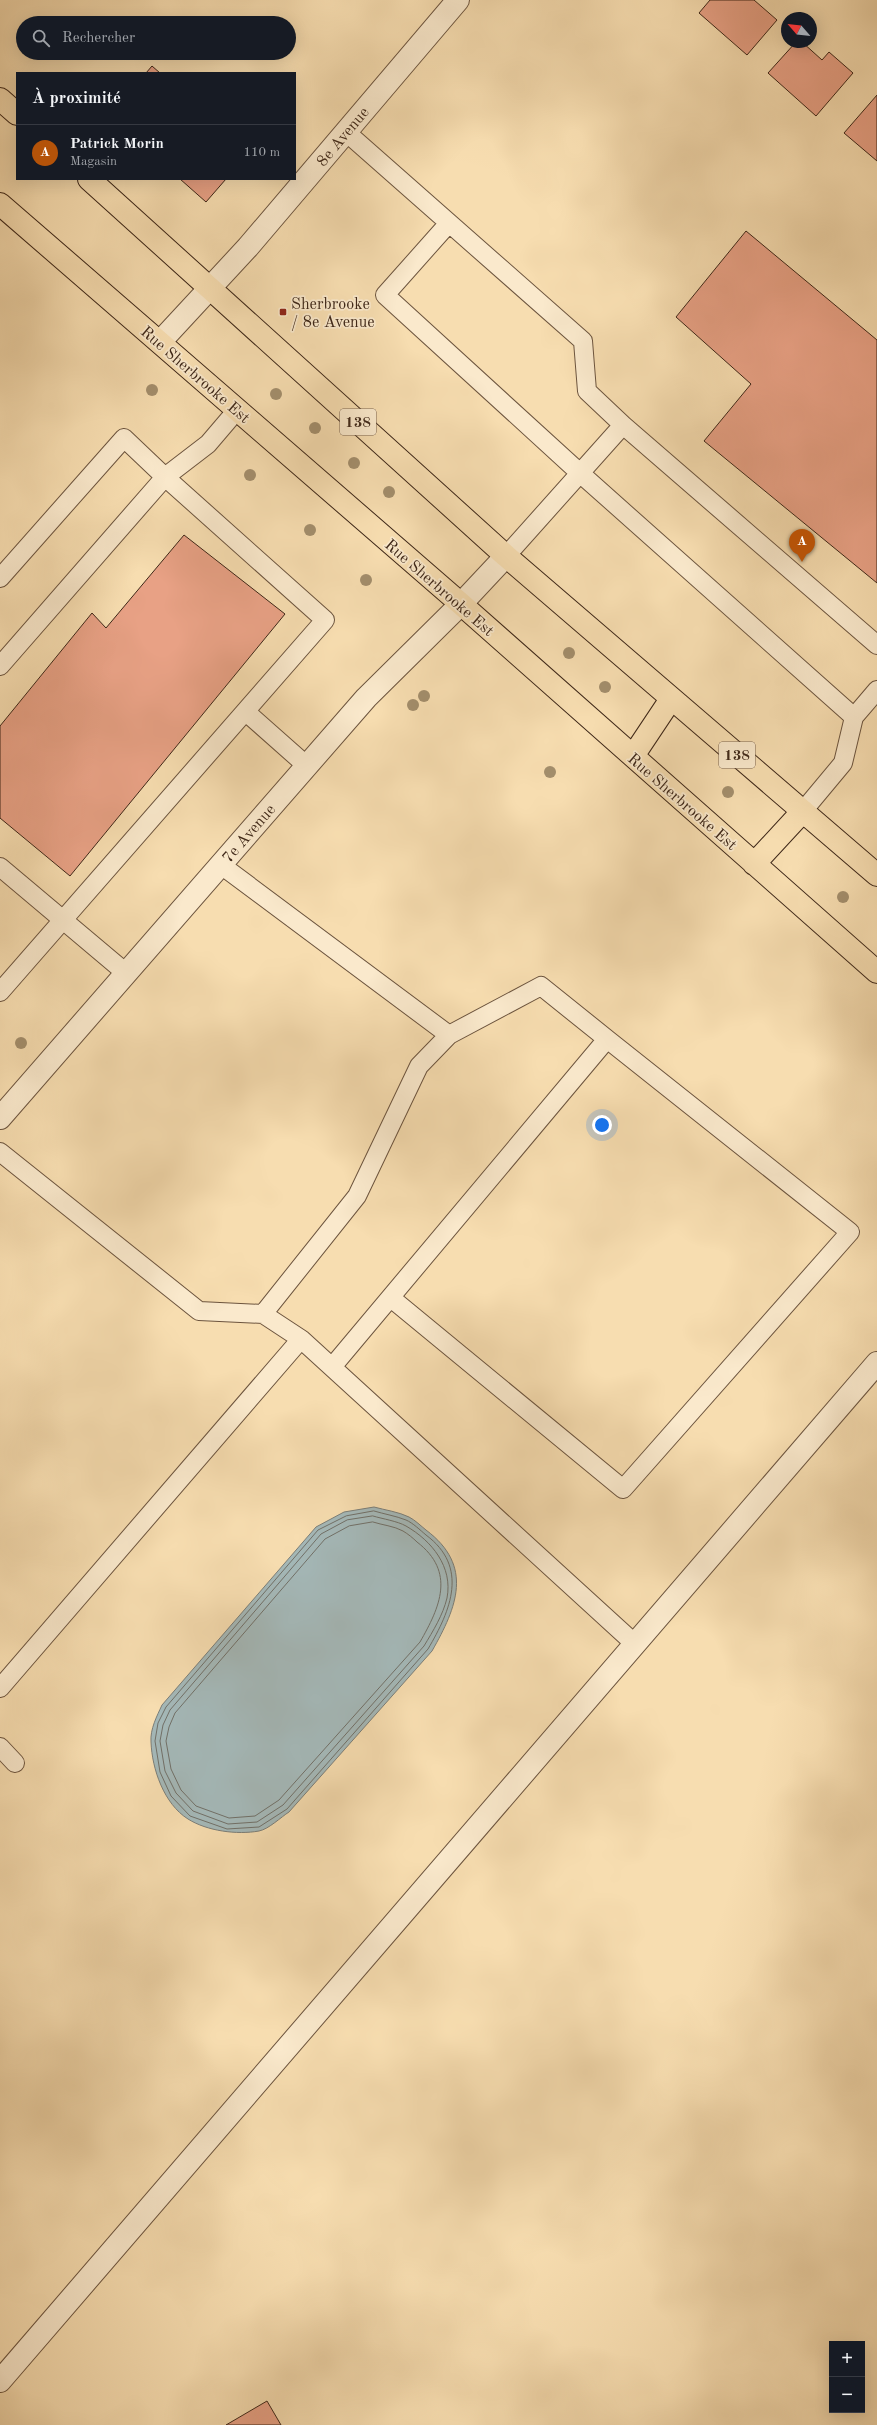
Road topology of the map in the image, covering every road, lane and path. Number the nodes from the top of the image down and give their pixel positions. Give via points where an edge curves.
1 (458, 0) edge
2 (0, 99) edge
3 (16, 113) edge
4 (346, 132) junction
5 (90, 180) edge
6 (0, 204) edge
7 (449, 223) junction
8 (210, 289) junction
9 (160, 342) junction
10 (237, 410) junction
11 (623, 425) junction
12 (581, 474) junction
13 (165, 477) junction
14 (506, 556) junction
15 (0, 578) edge
16 (461, 604) junction
17 (877, 645) edge
18 (0, 666) edge
19 (877, 690) edge
20 (672, 699) junction
21 (246, 712) junction
22 (854, 717) junction
23 (633, 756) junction
24 (307, 766) junction
25 (803, 811) junction
26 (754, 864) junction
27 (220, 865) junction
28 (0, 867) edge
29 (877, 875) edge
30 (63, 920) junction
31 (877, 972) edge
32 (126, 973) junction
33 (0, 992) edge
34 (449, 1035) junction
35 (607, 1039) junction
36 (0, 1118) edge
37 (0, 1152) edge
38 (390, 1298) junction
39 (263, 1314) junction
40 (301, 1339) junction
41 (877, 1363) edge
42 (332, 1367) junction
43 (635, 1644) junction
44 (0, 1688) edge
45 (0, 1747) edge
46 (15, 1763) dead end
47 (0, 2381) edge

1 - 4 street, 8e Avenue
2 - 3 main road
4 - 7 lane
4 - 8 street, 8e Avenue
5 - 8 main road, 138
6 - 9 main road, Rue Sherbrooke Est
7 - 11 lane via 583,341 587,391
7 - 12 lane via 385,296
8 - 9 street, 8e Avenue
8 - 14 main road, 138
9 - 10 main road, Rue Sherbrooke Est
10 - 13 lane via 208,444
10 - 16 main road, Rue Sherbrooke Est
11 - 12 lane
11 - 17 lane
12 - 14 lane
12 - 22 lane
13 - 15 lane via 124,438
13 - 18 lane
13 - 21 lane via 325,620
14 - 16 street, 7e Avenue
14 - 20 main road, 138
16 - 23 main road, Rue Sherbrooke Est
16 - 24 street, 7e Avenue via 366,698
19 - 22 lane
20 - 23 main road
20 - 25 main road, 138
21 - 24 lane
21 - 30 lane
22 - 25 lane via 843,763
23 - 26 main road, Rue Sherbrooke Est
24 - 27 street, 7e Avenue
25 - 26 main road
25 - 29 main road, 138
26 - 31 main road, Rue Sherbrooke Est
27 - 32 street, 7e Avenue
27 - 34 lane
28 - 30 lane
30 - 32 lane
30 - 33 lane
32 - 36 street, 7e Avenue
34 - 35 lane via 541,986
34 - 39 lane via 419,1066 357,1196
35 - 38 lane
35 - 38 lane via 850,1232 623,1489
37 - 39 lane via 199,1310
38 - 42 lane
39 - 40 lane
40 - 42 lane
40 - 44 lane
41 - 43 street
42 - 43 lane
43 - 47 street
45 - 46 lane

